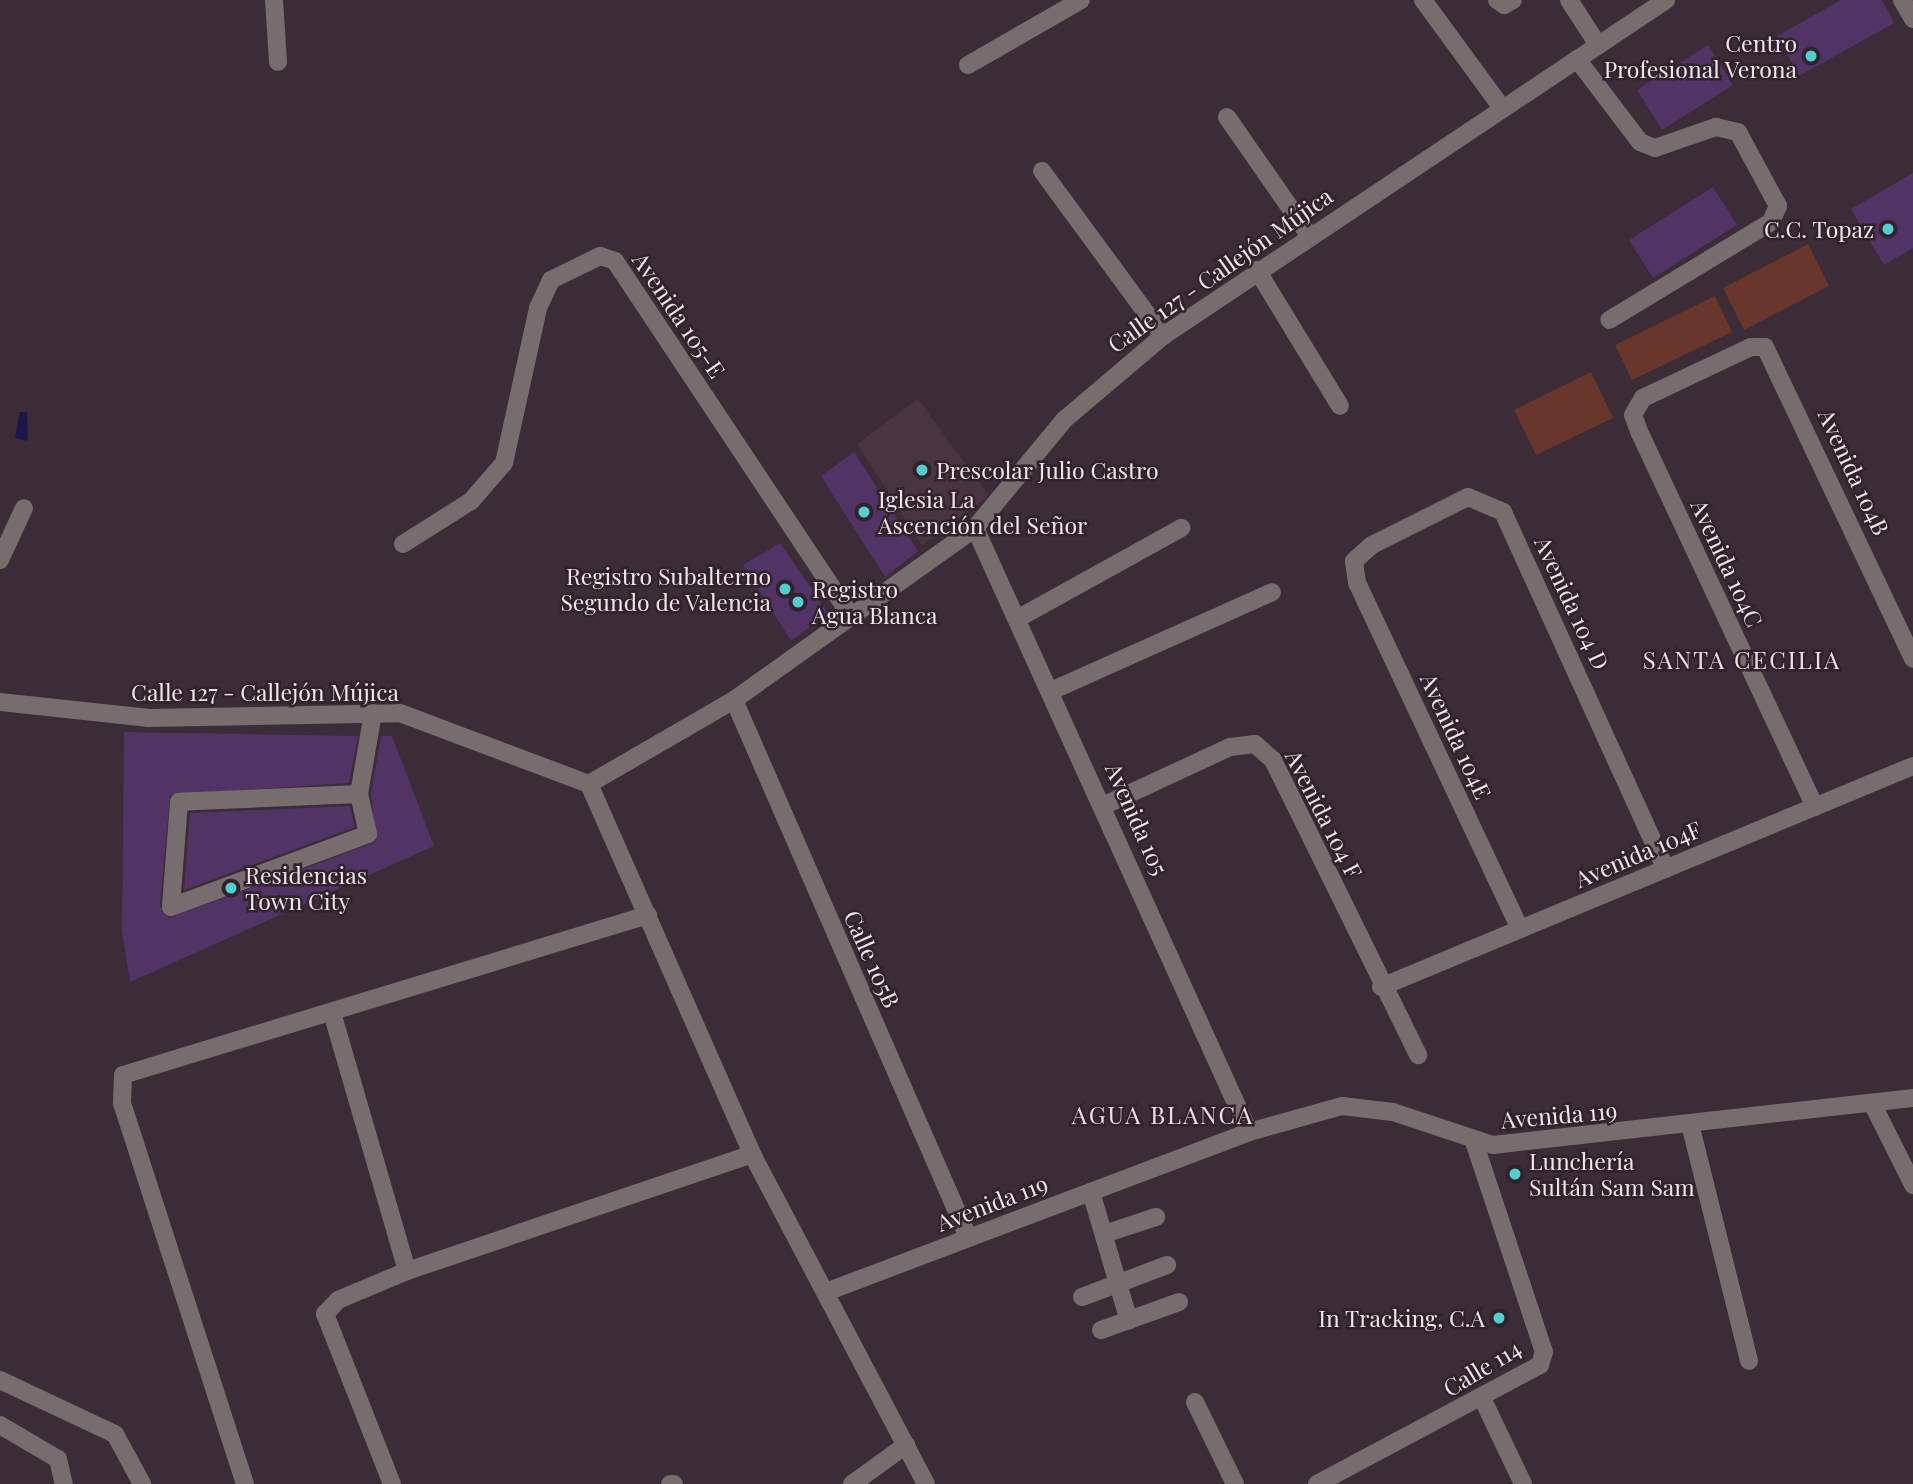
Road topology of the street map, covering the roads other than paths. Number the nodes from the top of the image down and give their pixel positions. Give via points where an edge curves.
1 (274, 0) edge
2 (1423, 0) edge
3 (1497, 0) edge
4 (1513, 0) edge
5 (1569, 0) edge
6 (1667, 0) edge
7 (1902, 0) edge
8 (1074, 2) edge
9 (1913, 19) edge
10 (1598, 45) junction
11 (1577, 59) junction
12 (278, 62) dead end
13 (968, 65) dead end
14 (1502, 108) junction
15 (1227, 117) dead end
16 (1042, 171) dead end
17 (1309, 235) junction
18 (1257, 270) junction
19 (1609, 320) dead end
20 (1163, 336) junction
21 (1340, 406) dead end
22 (1633, 415) joint
23 (24, 508) dead end
24 (975, 528) junction
25 (1181, 528) dead end
26 (403, 544) dead end
27 (0, 560) edge
28 (1354, 561) joint
29 (1272, 592) dead end
30 (851, 615) junction
31 (1017, 619) junction
32 (1913, 659) edge
33 (1051, 691) junction
34 (734, 700) junction
35 (6, 702) edge
36 (373, 713) junction
37 (1913, 766) edge
38 (589, 784) junction
39 (359, 794) junction
40 (1105, 805) junction
41 (1815, 807) junction
42 (1666, 869) junction
43 (648, 915) junction
44 (1520, 929) junction
45 (1381, 987) junction
46 (333, 1016) junction
47 (1418, 1055) dead end
48 (1913, 1098) edge
49 (1872, 1103) junction
50 (1691, 1128) junction
51 (1249, 1132) junction
52 (1474, 1142) junction
53 (752, 1154) junction
54 (1913, 1185) edge
55 (1091, 1192) junction
56 (1156, 1217) dead end
57 (1104, 1234) junction
58 (968, 1237) junction
59 (1167, 1265) dead end
60 (407, 1271) junction
61 (1118, 1281) junction
62 (826, 1292) junction
63 (1082, 1297) dead end
64 (1179, 1302) dead end
65 (1129, 1321) junction
66 (1101, 1330) dead end
67 (1749, 1361) dead end
68 (0, 1380) edge
69 (1483, 1399) junction
70 (1195, 1402) dead end
71 (0, 1425) edge
72 (906, 1445) junction
73 (1329, 1481) edge
74 (64, 1484) edge
75 (142, 1484) edge
76 (246, 1484) edge
77 (392, 1484) edge
78 (852, 1484) edge
79 (926, 1484) edge
80 (1235, 1484) edge
81 (1523, 1484) edge

1 - 12 street
2 - 14 street
3 - 4 street via 1504,5
5 - 10 street
6 - 10 street, Calle 127 - Callejón Mújica
7 - 9 street
8 - 13 street
10 - 11 street, Calle 127 - Callejón Mújica
11 - 14 street, Calle 127 - Callejón Mújica
11 - 19 street via 1640,142 1655,148 1716,127 1738,132 1778,206 1772,222
14 - 17 street, Calle 127 - Callejón Mújica
15 - 17 street
16 - 20 street
17 - 18 street, Calle 127 - Callejón Mújica
18 - 20 street, Calle 127 - Callejón Mújica
18 - 21 street
20 - 24 street, Calle 127 - Callejón Mújica via 1064,420
22 - 32 street, Avenida 104B via 1654,389 1751,347 1765,347
22 - 41 street, Avenida 104C
23 - 27 street
24 - 30 street, Calle 127 - Callejón Mújica
24 - 31 street, Avenida 105
25 - 31 street
26 - 30 street, Avenida 105-E via 471,501 504,463 538,308 551,280 600,256 615,261
28 - 42 street, Avenida 104 D via 1468,497 1503,512
28 - 44 street, Avenida 104E via 1357,583
29 - 33 street
30 - 34 street, Calle 127 - Callejón Mújica
31 - 33 street, Avenida 105
33 - 40 street, Avenida 105
34 - 38 street, Calle 127 - Callejón Mújica
34 - 58 street, Calle 105B
35 - 36 street, Calle 127 - Callejón Mújica via 149,718
36 - 38 street, Calle 127 - Callejón Mújica via 400,713
36 - 39 street
37 - 41 street, Avenida 104F
38 - 43 street
39 - 39 street via 368,834 171,907 179,802
40 - 45 street, Avenida 104 F via 1230,747 1255,744 1273,760
40 - 51 street, Avenida 105
41 - 42 street, Avenida 104F
42 - 44 street, Avenida 104F
43 - 46 street
43 - 53 street
44 - 45 street, Avenida 104F
45 - 47 street, Avenida 104 F
46 - 60 street
46 - 76 street via 123,1075 117,1087
48 - 49 street, Avenida 119
49 - 50 street, Avenida 119
49 - 54 street
50 - 52 street, Avenida 119
50 - 67 street
51 - 52 street, Avenida 119 via 1342,1106 1393,1112
51 - 55 street, Avenida 119
52 - 69 street, Calle 114 via 1544,1352 1530,1374
53 - 60 street
53 - 62 street
55 - 57 street
55 - 58 street, Avenida 119
56 - 57 street
57 - 61 street
58 - 62 street, Avenida 119
59 - 61 street
60 - 77 street via 338,1300 325,1314
61 - 63 street
61 - 65 street
62 - 72 street
64 - 65 street
65 - 66 street
68 - 75 street via 115,1434
69 - 73 street, Calle 114
69 - 81 street
70 - 80 street
71 - 74 street via 58,1459
72 - 78 street
72 - 79 street

